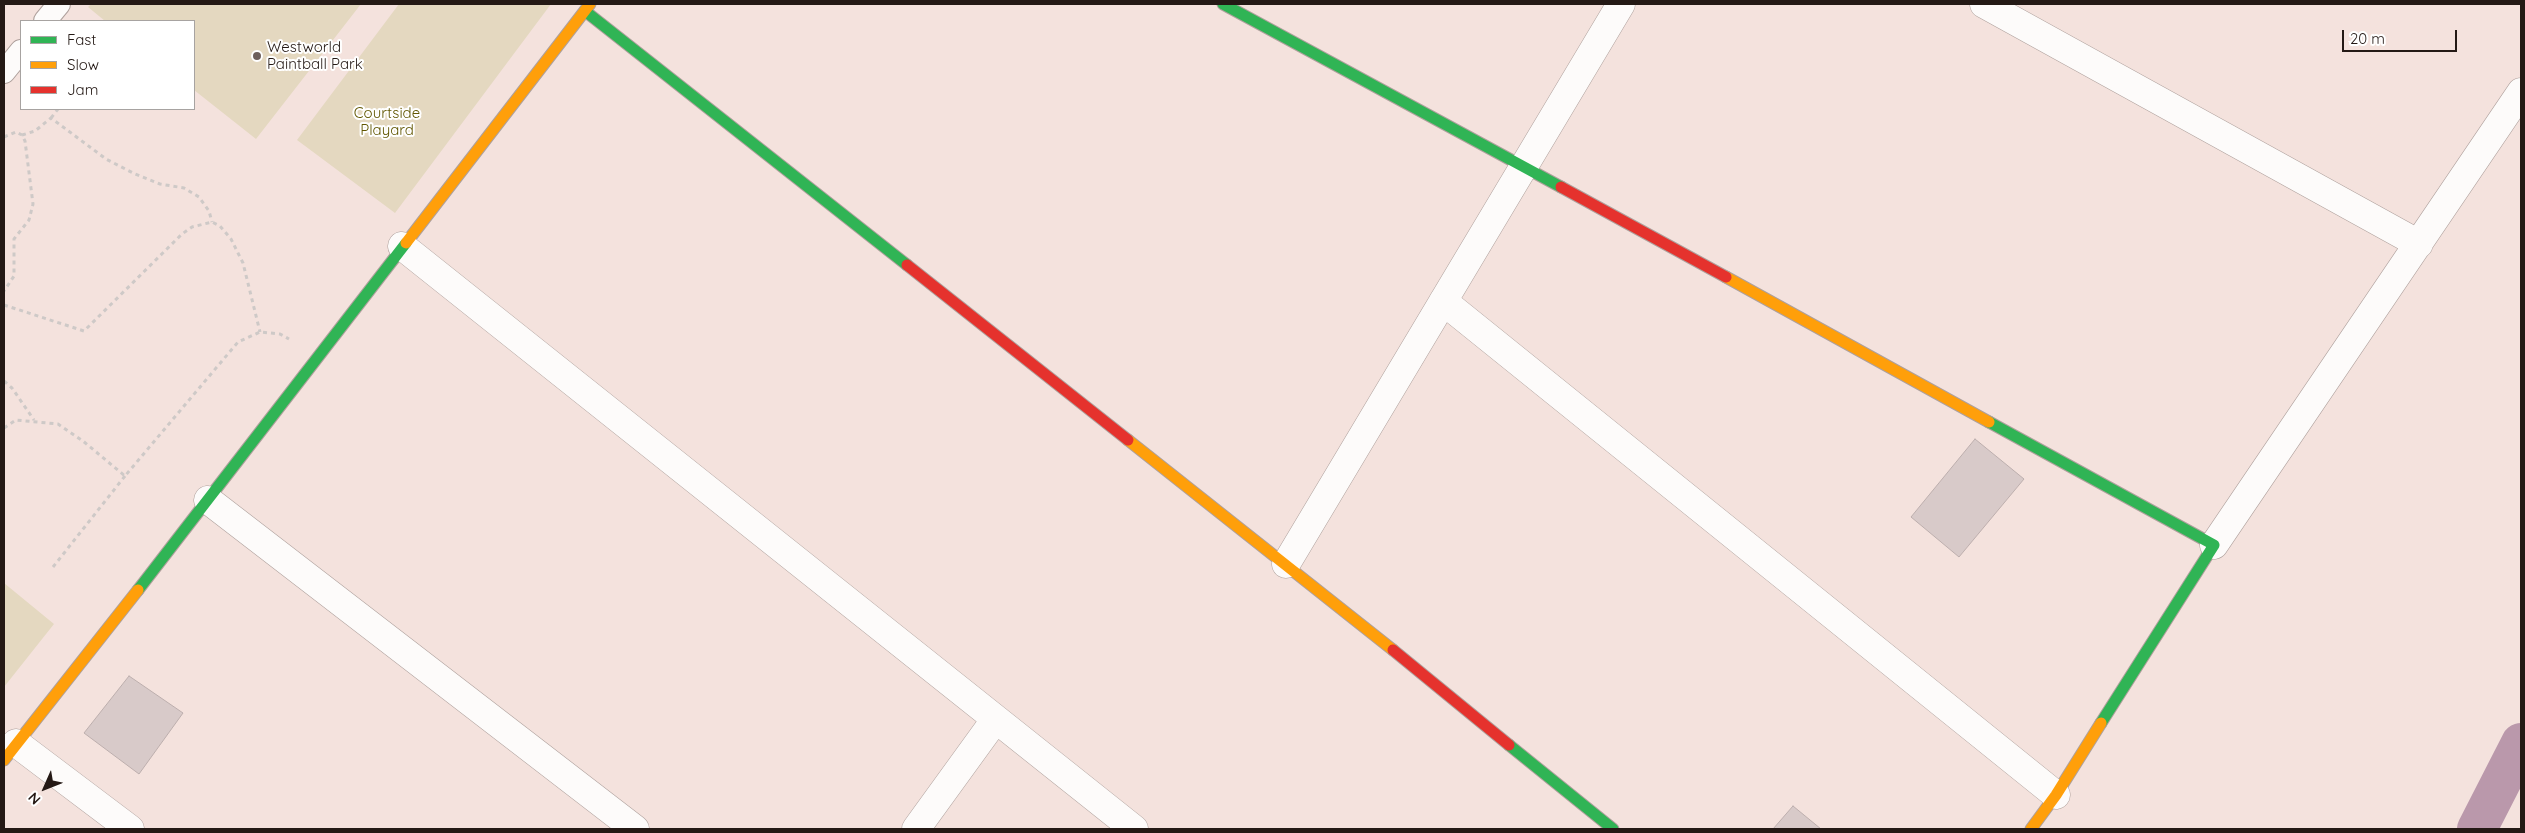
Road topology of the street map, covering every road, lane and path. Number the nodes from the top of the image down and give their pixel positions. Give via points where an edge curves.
1 (59, 4) edge
2 (1222, 4) edge
3 (1621, 4) edge
4 (1984, 4) edge
5 (587, 7) edge
6 (46, 20) edge
7 (20, 52) edge
8 (4, 72) edge
9 (2521, 92) edge
10 (57, 110) edge
11 (51, 118) junction
12 (5, 134) edge
13 (22, 135) junction
14 (1524, 166) junction
15 (212, 222) junction
16 (2418, 244) junction
17 (402, 246) junction
18 (4, 291) edge
19 (1444, 301) junction
20 (4, 305) edge
21 (260, 332) junction
22 (318, 356) junction
23 (4, 381) edge
24 (34, 420) junction
25 (4, 428) edge
26 (125, 476) junction
27 (208, 500) junction
28 (2214, 545) junction
29 (1286, 564) junction
30 (53, 567) dead end
31 (995, 720) junction
32 (10, 752) edge
33 (2056, 795) junction
34 (130, 829) edge
35 (635, 829) edge
36 (916, 829) edge
37 (1134, 829) edge
38 (1613, 829) edge
39 (2031, 829) edge

1 - 6 lane
2 - 14 street
3 - 14 street
4 - 16 street
5 - 17 street
5 - 29 street
7 - 8 lane
9 - 16 street
10 - 11 path
11 - 13 path via 35,131
11 - 15 path via 106,160 160,184 184,188 199,197
12 - 13 path via 16,132
13 - 18 path via 29,162 32,204 29,220 14,239 14,276
14 - 19 street
14 - 28 street
15 - 20 path via 192,227 182,234 84,331
15 - 21 path via 226,232 236,248
16 - 28 street
17 - 22 street
17 - 31 street
19 - 29 street
19 - 33 street
21 - 22 path via 280,334
21 - 26 path via 238,342
22 - 27 street
23 - 24 path
24 - 25 path via 16,420
24 - 26 path via 58,424
26 - 30 path
27 - 32 street
27 - 35 street
28 - 33 street
29 - 38 street
31 - 36 street
31 - 37 street
32 - 34 street
33 - 39 street

